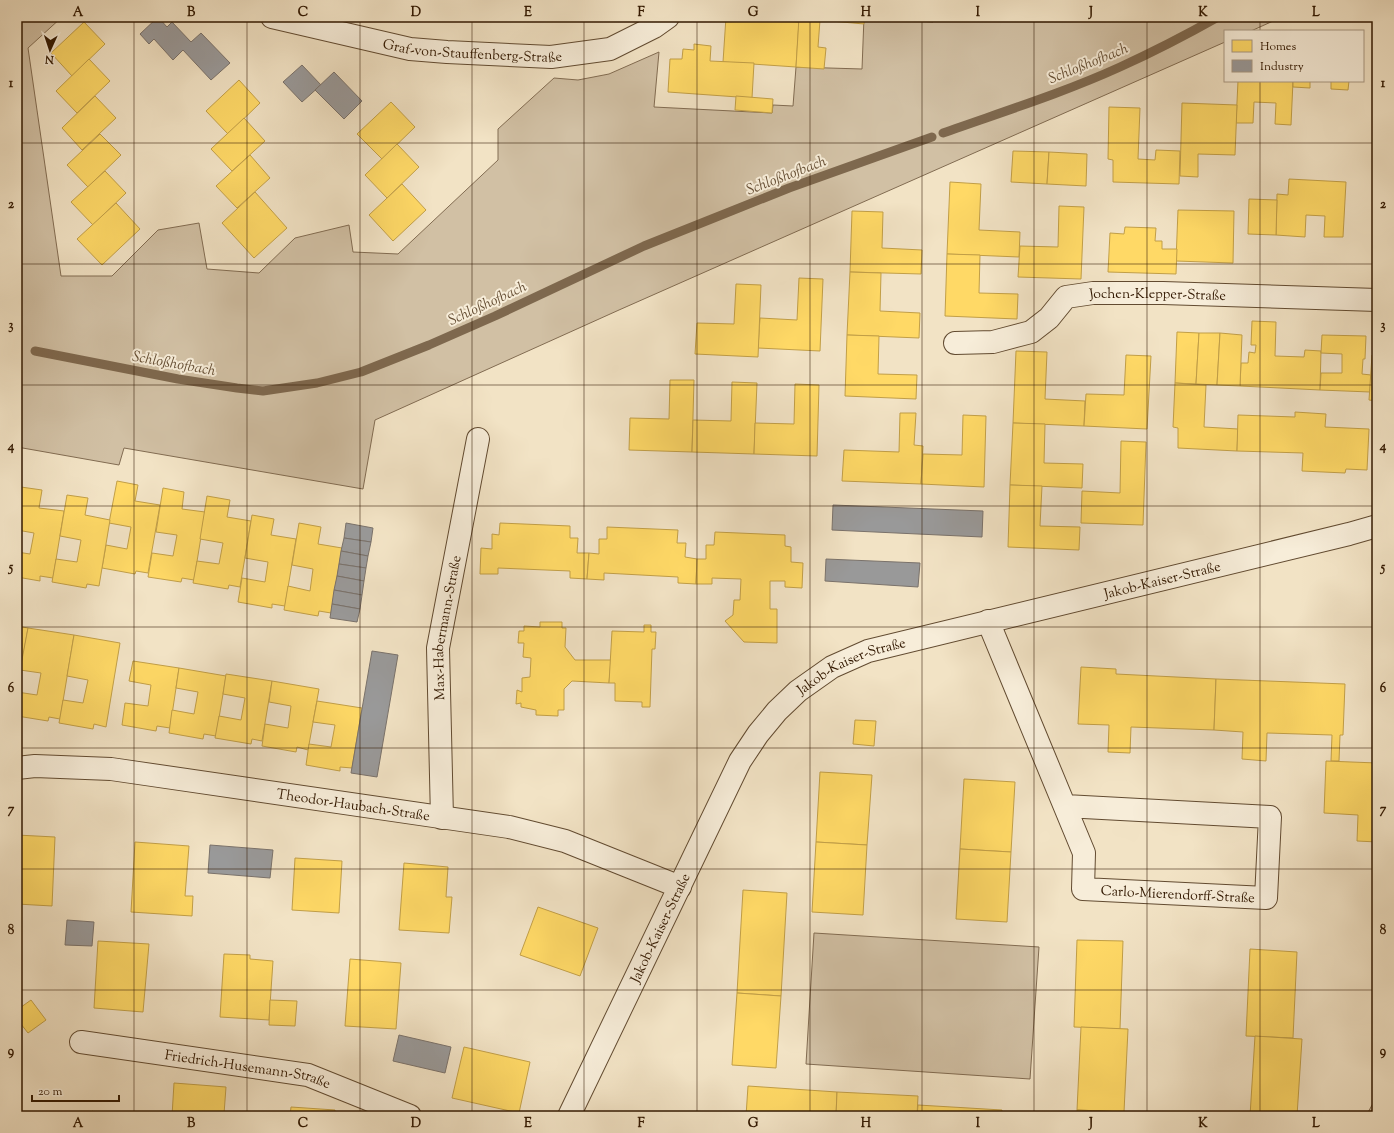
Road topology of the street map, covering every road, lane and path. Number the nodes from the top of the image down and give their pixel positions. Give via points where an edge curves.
1 (272, 17) edge
2 (668, 17) edge
3 (1377, 300) edge
4 (955, 343) dead end
5 (478, 439) dead end
6 (1377, 526) edge
7 (988, 621) junction
8 (17, 768) edge
9 (1065, 806) junction
10 (442, 818) junction
11 (680, 888) junction
12 (80, 1042) dead end
13 (410, 1116) edge
14 (569, 1116) edge

1 - 2 street, Graf-von-Stauffenberg-Straße via 410,49 551,57 610,49
3 - 4 street, Jochen-Klepper-Straße via 1093,292 1066,297 1049,318 1031,332 993,342
5 - 10 street, Max-Habermann-Straße via 438,648
6 - 7 street, Jakob-Kaiser-Straße
7 - 9 street, Carlo-Mierendorff-Straße
7 - 11 street, Jakob-Kaiser-Straße via 868,651 832,667 798,691 777,711 740,761
8 - 10 street, Theodor-Haubach-Straße via 35,766 111,769
9 - 9 street, Carlo-Mierendorff-Straße via 1084,853 1083,889 1266,898 1270,817
10 - 11 street, Theodor-Haubach-Straße via 509,827 565,841
11 - 14 street, Jakob-Kaiser-Straße
12 - 13 street, Friedrich-Husemann-Straße via 308,1074

